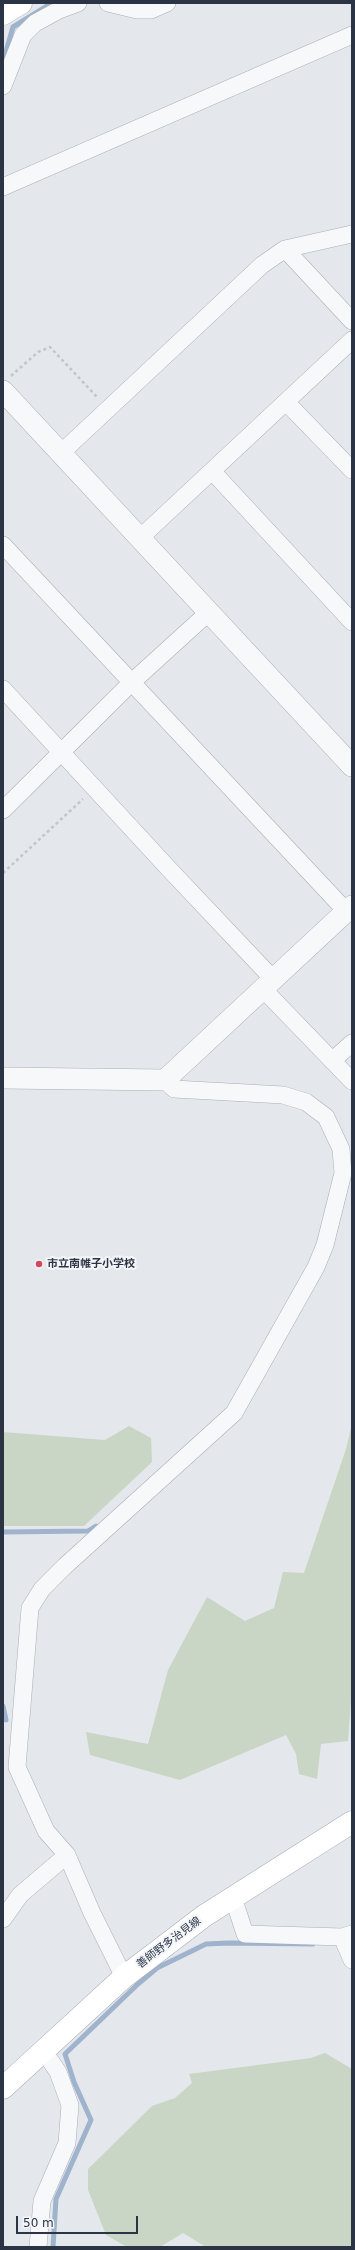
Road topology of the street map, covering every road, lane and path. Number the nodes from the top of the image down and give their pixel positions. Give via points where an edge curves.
1 (21, 3) edge
2 (78, 3) edge
3 (108, 3) edge
4 (167, 3) edge
5 (3, 14) edge
6 (352, 35) edge
7 (3, 86) edge
8 (5, 181) edge
9 (352, 234) edge
10 (285, 249) junction
11 (352, 321) edge
12 (352, 340) edge
13 (6, 384) edge
14 (286, 402) junction
15 (108, 409) junction
16 (61, 453) junction
17 (352, 470) edge
18 (212, 471) junction
19 (140, 538) junction
20 (3, 545) edge
21 (208, 612) junction
22 (352, 622) edge
23 (132, 682) junction
24 (3, 689) edge
25 (63, 753) junction
26 (351, 761) edge
27 (95, 788) junction
28 (3, 810) edge
29 (3, 873) edge
30 (349, 909) edge
31 (269, 984) junction
32 (352, 1043) edge
33 (333, 1060) junction
34 (3, 1078) edge
35 (165, 1080) junction
36 (352, 1081) edge
37 (352, 1822) edge
38 (67, 1855) junction
39 (233, 1897) junction
40 (3, 1919) edge
41 (347, 1936) edge
42 (352, 1959) edge
43 (124, 1977) junction
44 (43, 2050) junction
45 (3, 2088) edge
46 (38, 2247) edge

1 - 5 main road
2 - 7 street via 58,10 35,23 23,35
3 - 4 street via 144,10 161,7
6 - 8 street
9 - 10 street
10 - 11 street
10 - 15 street via 262,265
12 - 14 street
13 - 15 path via 38,352 50,347
13 - 16 street
14 - 17 street
14 - 18 street
15 - 16 street
16 - 19 street
18 - 19 street
18 - 22 street
19 - 21 street
20 - 23 street
21 - 23 street
21 - 26 street
23 - 25 street
23 - 30 street
24 - 25 street
25 - 27 street
25 - 28 street
27 - 29 path
27 - 31 street
30 - 31 street
31 - 33 street
31 - 35 street
32 - 33 street
33 - 36 street
34 - 35 street
35 - 38 street via 174,1089 283,1095 306,1102 326,1117 341,1149 343,1173 325,1245 316,1267 234,1413 93,1539 42,1589 30,1608 18,1766 46,1831
37 - 39 main road, 善師野多治見線
38 - 40 street via 20,1895
38 - 43 street
39 - 41 street via 245,1934
39 - 43 main road, 善師野多治見線
41 - 42 street
43 - 44 main road, 善師野多治見線
44 - 45 main road, 善師野多治見線
44 - 46 street via 58,2072 70,2105 67,2143 42,2201

